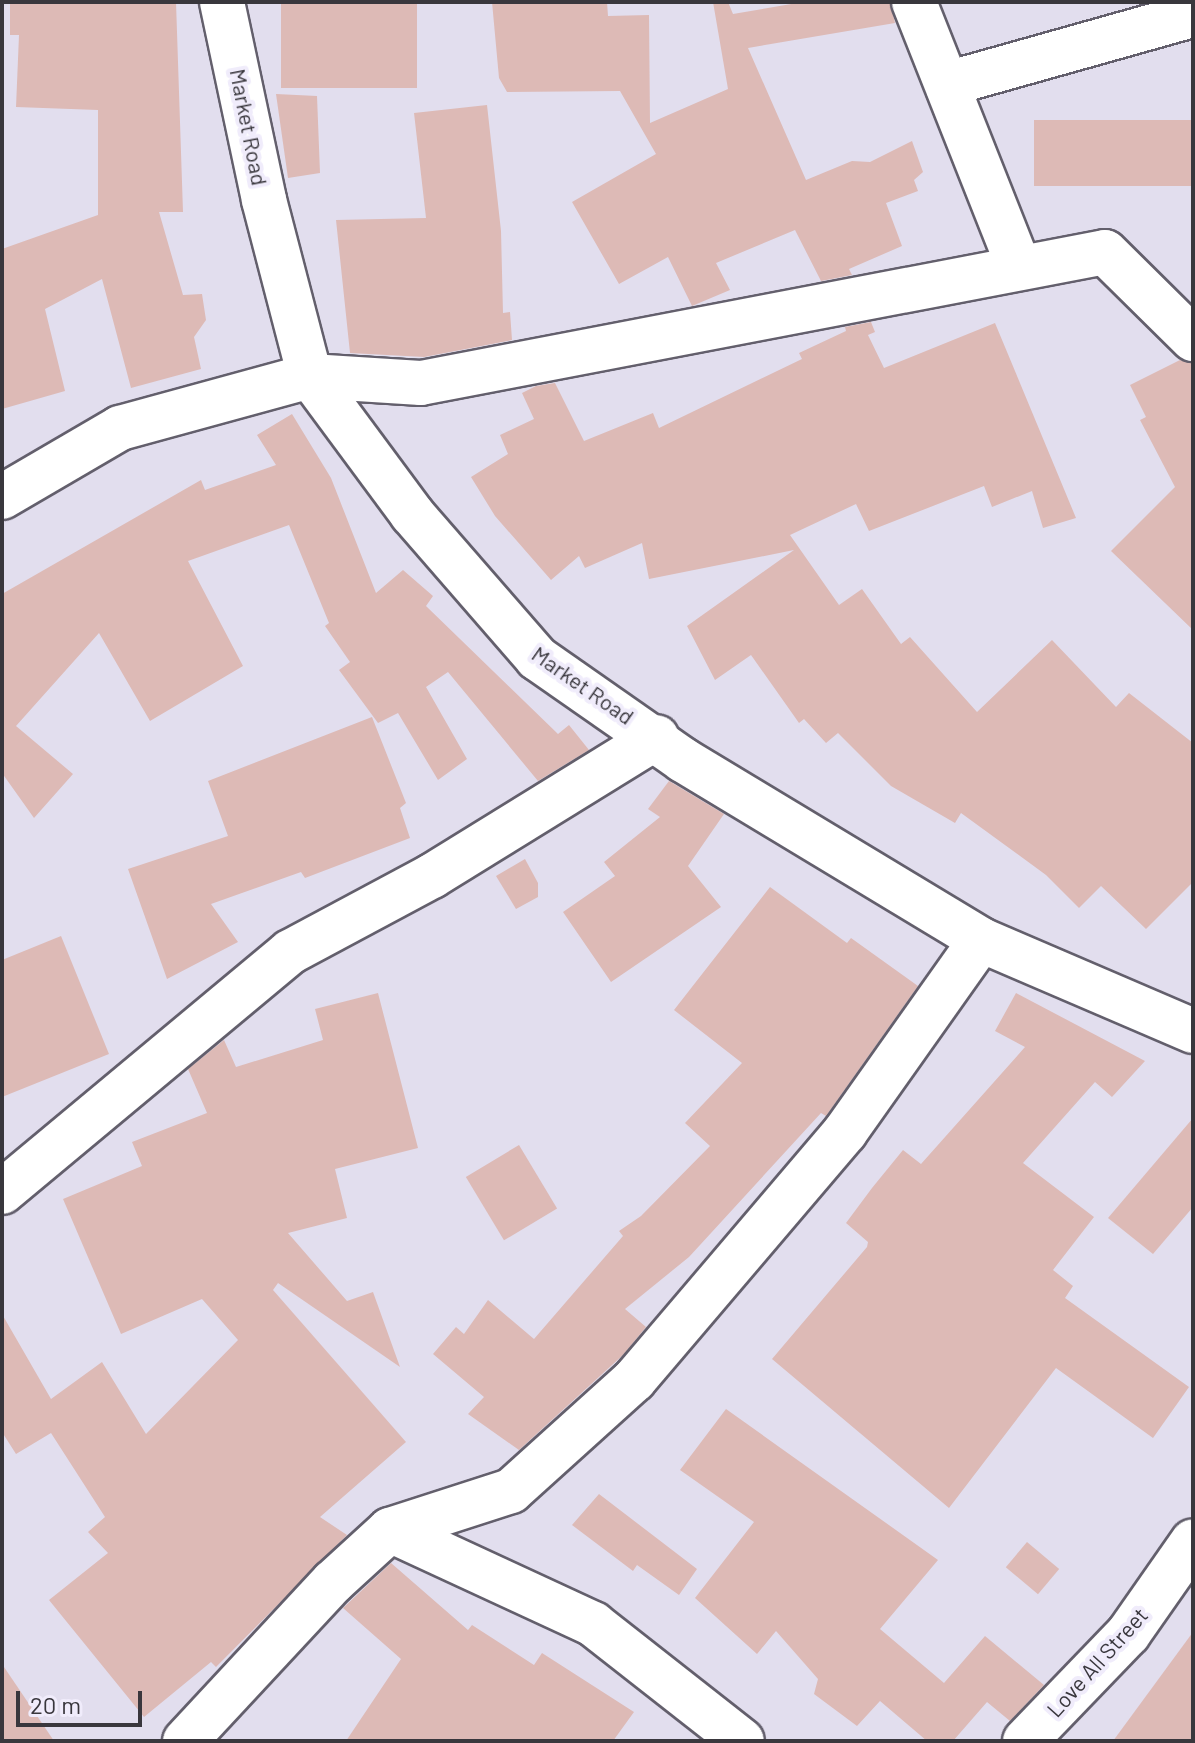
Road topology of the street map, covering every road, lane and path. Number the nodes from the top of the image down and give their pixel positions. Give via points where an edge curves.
1 (222, 2) edge
2 (914, 2) edge
3 (1193, 15) edge
4 (947, 84) junction
5 (1018, 265) junction
6 (1193, 339) edge
7 (310, 376) junction
8 (2, 497) edge
9 (657, 737) junction
10 (981, 940) junction
11 (1193, 1031) edge
12 (2, 1192) edge
13 (390, 1530) junction
14 (1193, 1541) edge
15 (185, 1741) edge
16 (742, 1741) edge
17 (1025, 1741) edge

1 - 7 street, Market Road via 264,200
2 - 4 street
3 - 4 street
4 - 5 street
5 - 6 street via 1105,252
5 - 7 street via 421,383
7 - 8 street via 120,428
7 - 9 street, Market Road via 412,514 537,658
9 - 10 street, Market Road via 683,760
9 - 12 street via 432,876 290,952
10 - 11 street, Market Road
10 - 13 street via 845,1132 634,1380 511,1491
13 - 15 street via 333,1582
13 - 16 street via 593,1624
14 - 17 street, Love All Street via 1128,1634

